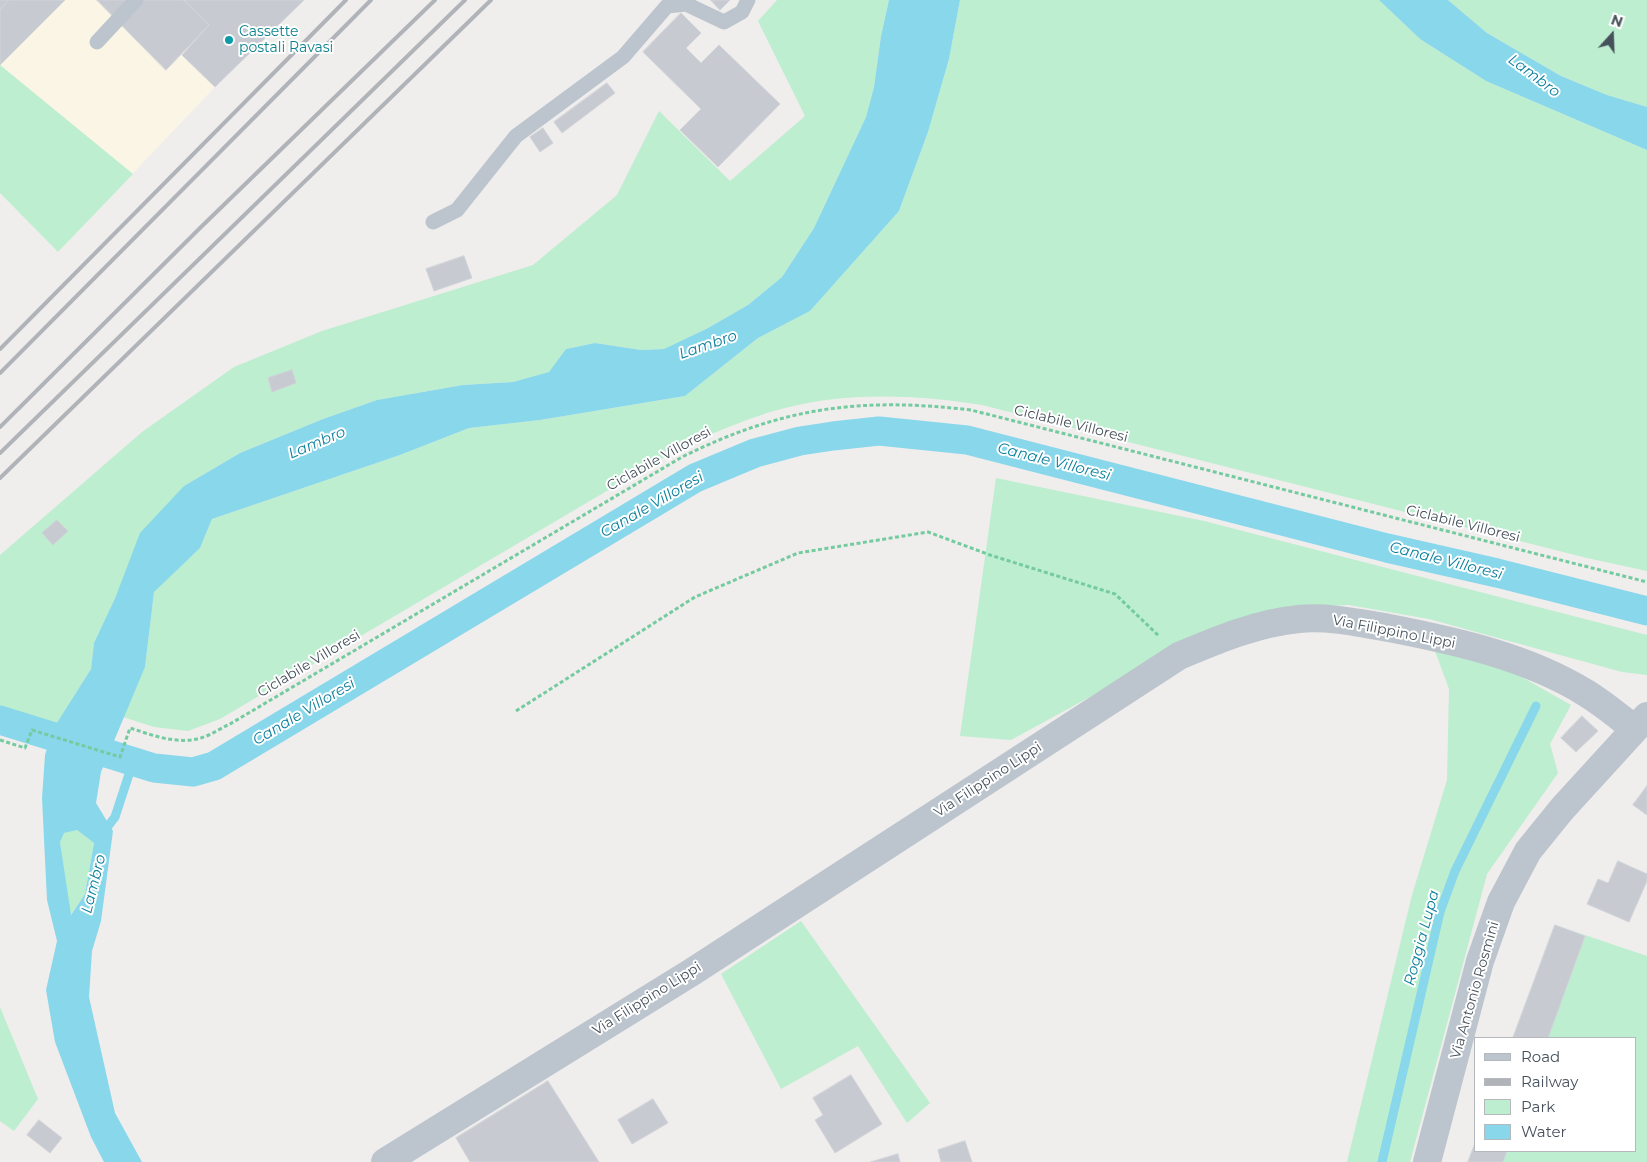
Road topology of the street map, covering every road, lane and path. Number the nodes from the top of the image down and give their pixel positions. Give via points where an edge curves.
1 (136, 0) edge
2 (748, 0) edge
3 (97, 42) dead end
4 (433, 222) dead end
5 (1647, 582) edge
6 (1179, 656) junction
7 (516, 711) dead end
8 (1641, 723) edge
9 (0, 740) edge
10 (384, 1162) edge
11 (1427, 1162) edge

1 - 3 lane
2 - 4 lane via 742,12 724,22 686,4 667,6 623,57 516,136 457,210
5 - 9 path, Ciclabile Villoresi via 971,410 925,404 845,406 777,419 725,436 682,456 230,724 201,738 161,738 130,728 120,757 32,730 25,748
6 - 7 path via 1115,594 928,532 798,553 695,597
6 - 8 street, Via Filippino Lippi via 1235,633 1298,619 1341,620 1483,650 1537,669
6 - 10 street, Via Filippino Lippi via 692,972
8 - 11 street, Via Antonio Rosmini via 1528,851 1501,902 1480,961

